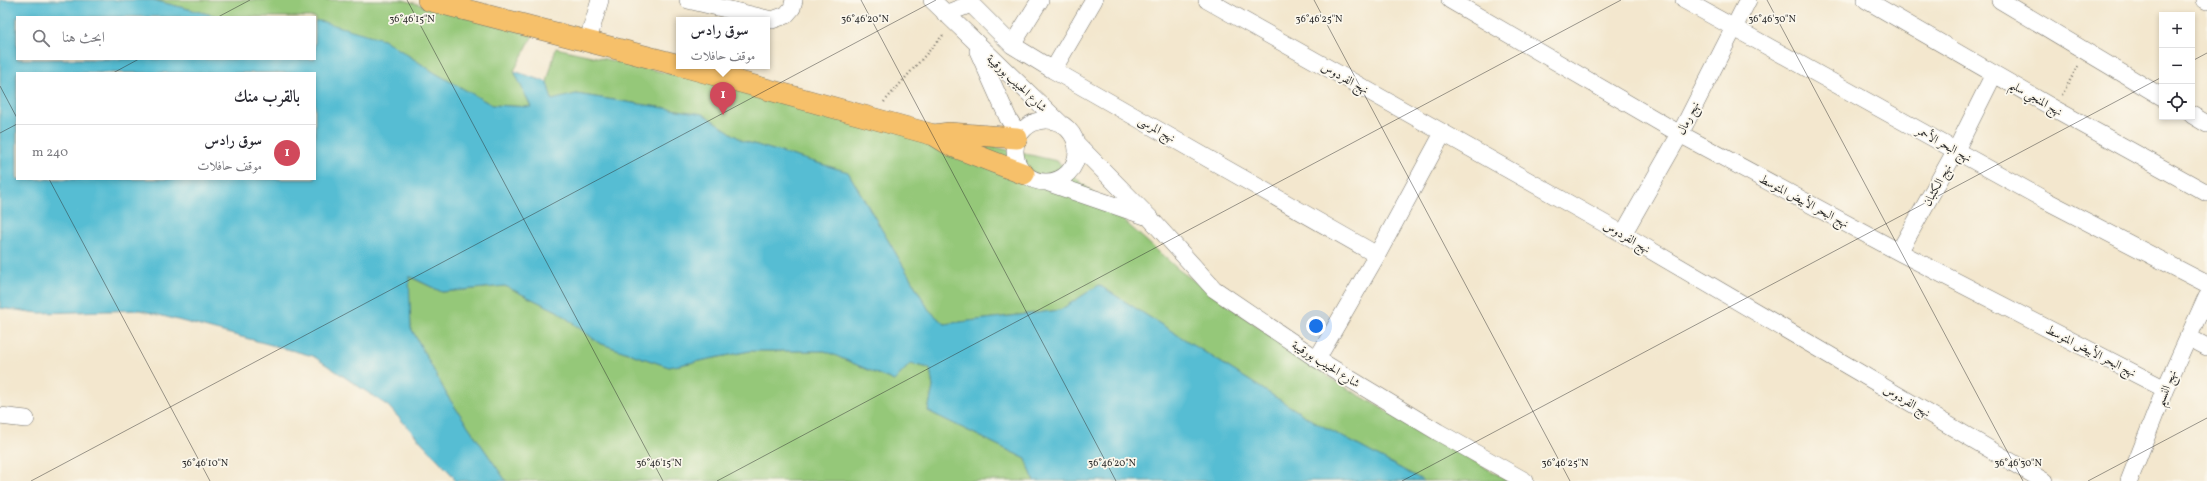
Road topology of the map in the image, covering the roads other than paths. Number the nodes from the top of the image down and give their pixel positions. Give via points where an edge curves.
1 (428, 0) edge
2 (600, 0) edge
3 (688, 0) edge
4 (794, 0) edge
5 (932, 0) edge
6 (1040, 0) edge
7 (1094, 0) edge
8 (1207, 0) edge
9 (1450, 0) edge
10 (1684, 0) edge
11 (1748, 0) edge
12 (1866, 0) edge
13 (2000, 0) edge
14 (759, 17) edge
15 (949, 19) junction
16 (770, 20) edge
17 (1734, 28) junction
18 (588, 40) junction
19 (974, 42) junction
20 (1012, 45) junction
21 (676, 64) edge
22 (693, 69) edge
23 (1052, 70) junction
24 (1994, 74) junction
25 (2159, 95) edge
26 (2195, 117) edge
27 (1060, 123) junction
28 (2207, 124) edge
29 (1444, 133) junction
30 (1680, 134) junction
31 (934, 135) junction
32 (1018, 136) junction
33 (1076, 143) junction
34 (1956, 150) junction
35 (1024, 174) junction
36 (1049, 183) junction
37 (2207, 193) edge
38 (1149, 217) junction
39 (1622, 234) junction
40 (1900, 252) junction
41 (1377, 255) junction
42 (2207, 284) edge
43 (2207, 296) edge
44 (2188, 337) junction
45 (2207, 347) edge
46 (1317, 358) junction
47 (2165, 389) junction
48 (0, 416) edge
49 (26, 419) dead end
50 (1526, 481) edge
51 (2044, 481) edge
52 (2130, 481) edge

1 - 18 main road
2 - 18 street
3 - 14 street
4 - 16 street via 786,15
5 - 15 street, شارع الحبيب بورقيبة
6 - 20 street
7 - 23 street
8 - 29 street, نهج الفردوس
9 - 30 street, نهج البحر الأبيض المتوسط
10 - 17 street, نهج البحر الأحمر
11 - 17 street, نهج رمال
12 - 24 street, نهج المنجي سليم
13 - 25 street
15 - 19 street, شارع الحبيب بورقيبة
15 - 20 street, نهج المرسى via 971,4
17 - 30 street, نهج رمال
17 - 34 street, نهج البحر الأحمر
18 - 21 main road
19 - 27 street, شارع الحبيب بورقيبة
19 - 32 street, شارع الحبيب بورقيبة
20 - 23 street, نهج المرسى
22 - 31 main road
23 - 41 street, نهج المرسى
24 - 34 street, نهج الكثبان
24 - 37 street, نهج المنجي سليم
26 - 28 street
27 - 32 street via 1048,120 1035,121
27 - 33 street via 1070,132
29 - 39 street, نهج الفردوس
29 - 41 street
30 - 39 street, نهج رمال
30 - 40 street, نهج البحر الأبيض المتوسط
31 - 32 main road via 949,132
31 - 35 main road via 952,146
32 - 35 street via 1015,158
33 - 36 street via 1076,161 1072,169 1062,178
33 - 38 street, شارع الحبيب بورقيبة
34 - 40 street, نهج الكثبان
34 - 42 street, نهج البحر الأحمر via 2045,200
35 - 36 street via 1032,180
36 - 38 street, شارع الحبيب بورقيبة
38 - 46 street, شارع الحبيب بورقيبة via 1214,289
39 - 51 street, نهج الفردوس
40 - 47 street, نهج البحر الأبيض المتوسط
41 - 46 street
43 - 44 street, نهج النسيم
44 - 45 street
44 - 47 street, نهج النسيم
46 - 50 street, شارع الحبيب بورقيبة via 1438,432
47 - 52 street, نهج النسيم
48 - 49 street

